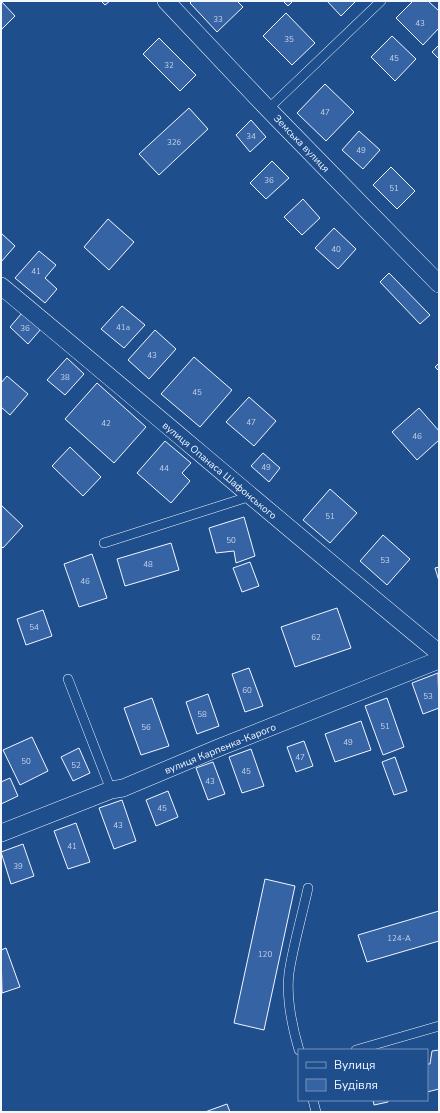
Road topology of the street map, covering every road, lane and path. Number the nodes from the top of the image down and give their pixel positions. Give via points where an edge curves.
1 (166, 1) edge
2 (381, 1) edge
3 (268, 109) junction
4 (439, 284) edge
5 (1, 286) edge
6 (251, 496) junction
7 (104, 543) dead end
8 (439, 653) edge
9 (439, 660) edge
10 (68, 679) dead end
11 (111, 790) junction
12 (1, 833) edge
13 (308, 888) dead end
14 (439, 1026) edge
15 (299, 1049) edge
16 (359, 1049) edge
17 (313, 1101) edge
18 (316, 1112) edge

1 - 3 street, Земська вулиця
2 - 3 lane
3 - 4 street, Земська вулиця
5 - 6 street, вулиця Опанаса Шафонського
6 - 7 lane
6 - 8 street, вулиця Опанаса Шафонського
9 - 11 street, вулиця Карпенка-Карого via 123,788
10 - 11 lane
11 - 12 street, вулиця Карпенка-Карого
13 - 15 lane via 289,974 289,1000
14 - 16 lane
17 - 18 lane

